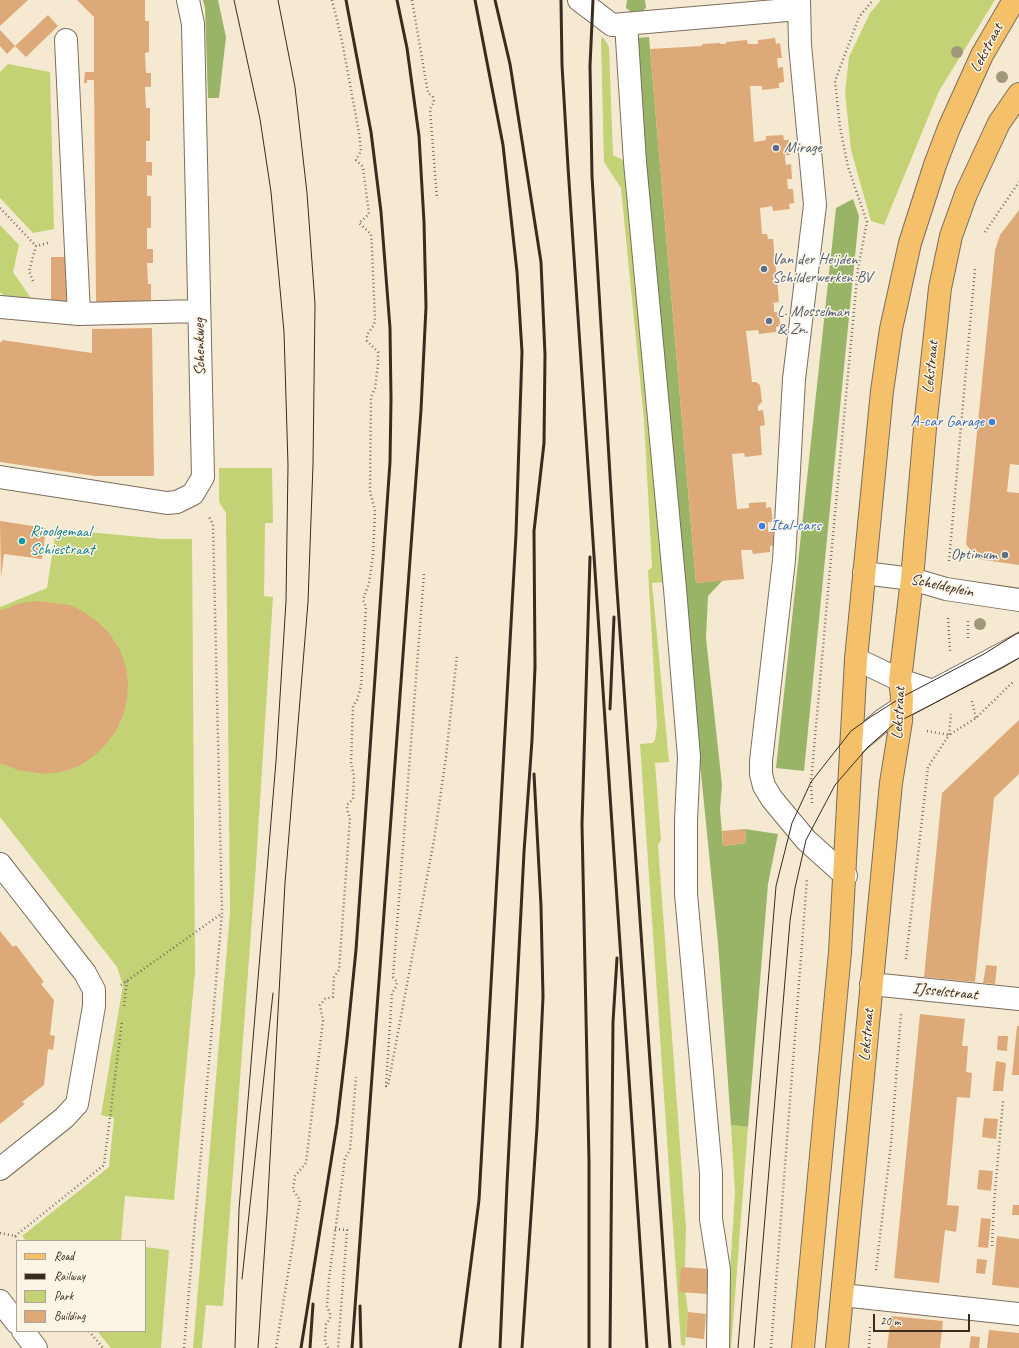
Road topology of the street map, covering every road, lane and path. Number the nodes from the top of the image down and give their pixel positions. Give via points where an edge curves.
1 (188, 0) edge
2 (332, 0) edge
3 (412, 0) edge
4 (578, 0) edge
5 (874, 0) edge
6 (1014, 0) edge
7 (799, 5) edge
8 (626, 24) junction
9 (66, 40) dead end
10 (1019, 94) edge
11 (1019, 182) edge
12 (437, 199) dead end
13 (0, 208) edge
14 (75, 236) junction
15 (983, 236) dead end
16 (36, 246) junction
17 (976, 264) dead end
18 (0, 307) edge
19 (44, 311) junction
20 (199, 311) junction
21 (79, 314) junction
22 (0, 477) edge
23 (193, 494) junction
24 (864, 573) junction
25 (424, 574) dead end
26 (912, 579) junction
27 (946, 589) junction
28 (1019, 600) edge
29 (1019, 645) edge
30 (457, 655) dead end
31 (856, 659) junction
32 (900, 680) junction
33 (942, 686) junction
34 (901, 708) junction
35 (851, 746) junction
36 (810, 845) junction
37 (0, 864) edge
38 (846, 876) junction
39 (222, 913) junction
40 (872, 984) junction
41 (903, 988) junction
42 (1019, 1000) edge
43 (94, 1006) junction
44 (356, 1077) dead end
45 (1003, 1101) dead end
46 (0, 1169) edge
47 (335, 1228) junction
48 (0, 1233) edge
49 (17, 1240) edge
50 (992, 1246) dead end
51 (842, 1295) junction
52 (873, 1298) junction
53 (0, 1300) edge
54 (1019, 1314) edge
55 (16, 1322) edge
56 (24, 1332) edge
57 (90, 1332) edge
58 (36, 1348) edge
59 (103, 1348) edge
60 (184, 1348) edge
61 (276, 1348) edge
62 (328, 1348) edge
63 (338, 1348) edge
64 (718, 1348) edge
65 (771, 1348) edge
66 (803, 1348) edge
67 (837, 1348) edge
68 (868, 1348) edge

1 - 20 street, Schenkweg via 193,24
2 - 61 path via 342,41 361,151 356,160 363,166 369,214 360,223 371,234 375,320 367,335 367,341 378,352 375,388 371,397 370,492 375,510 369,583 363,600 366,608 362,686 358,700 353,706 353,799 347,805 350,818 339,970 334,977 333,997 325,999 320,1005 323,1021 306,1162 295,1176 293,1190 300,1200
3 - 12 path via 428,93 434,102 430,109
4 - 8 street via 612,25
5 - 36 path via 859,17 835,81 848,167 867,222 858,268 821,670 811,782 813,826
6 - 24 main road, Lekstraat via 982,55 949,128 910,243 896,303 882,392
7 - 8 street
7 - 36 street via 800,45 815,205 794,379 784,560 761,774 764,786 772,799
8 - 64 street via 635,162 689,758 686,894 711,1173 711,1219 719,1270
9 - 14 street
10 - 26 main road, Lekstraat via 999,123 966,194 944,262 928,390
11 - 15 path
13 - 16 path
14 - 16 path
14 - 21 street
16 - 19 path via 29,271
17 - 27 path, Lekstraat
18 - 19 street
19 - 21 street
20 - 21 street
20 - 23 street, Schenkweg via 203,477
22 - 23 street via 167,503 177,502
23 - 39 path via 213,524
24 - 26 street, Scheldeplein
24 - 31 main road, Lekstraat
25 - 30 path via 393,977 397,982 392,993 386,1086 434,840
26 - 27 street, Scheldeplein
26 - 32 main road, Lekstraat
27 - 28 street, Scheldeplein
27 - 33 path, Lekstraat
29 - 33 street
31 - 32 street
31 - 35 main road, Lekstraat
32 - 33 street
32 - 34 main road, Lekstraat
33 - 34 street
33 - 41 path, Lekstraat via 952,694 948,735 928,767
34 - 35 street
34 - 40 main road, Lekstraat via 891,783
35 - 38 main road, Lekstraat
36 - 38 street
36 - 65 path
37 - 43 street via 85,973 94,990
38 - 66 main road, Lekstraat
39 - 43 path
39 - 60 path
40 - 41 street, IJsselstraat
40 - 51 main road, Lekstraat
41 - 42 street, IJsselstraat
41 - 52 path, Lekstraat via 891,1144
43 - 46 street via 77,1104 64,1118
44 - 47 path via 350,1150 345,1158
45 - 50 path
47 - 62 path via 327,1307 330,1319 326,1324 325,1342
47 - 63 path via 347,1230
48 - 49 path via 15,1236
51 - 52 street
51 - 67 main road, Lekstraat
52 - 54 street
52 - 68 path, Lekstraat
53 - 55 street
56 - 58 street
57 - 59 path

